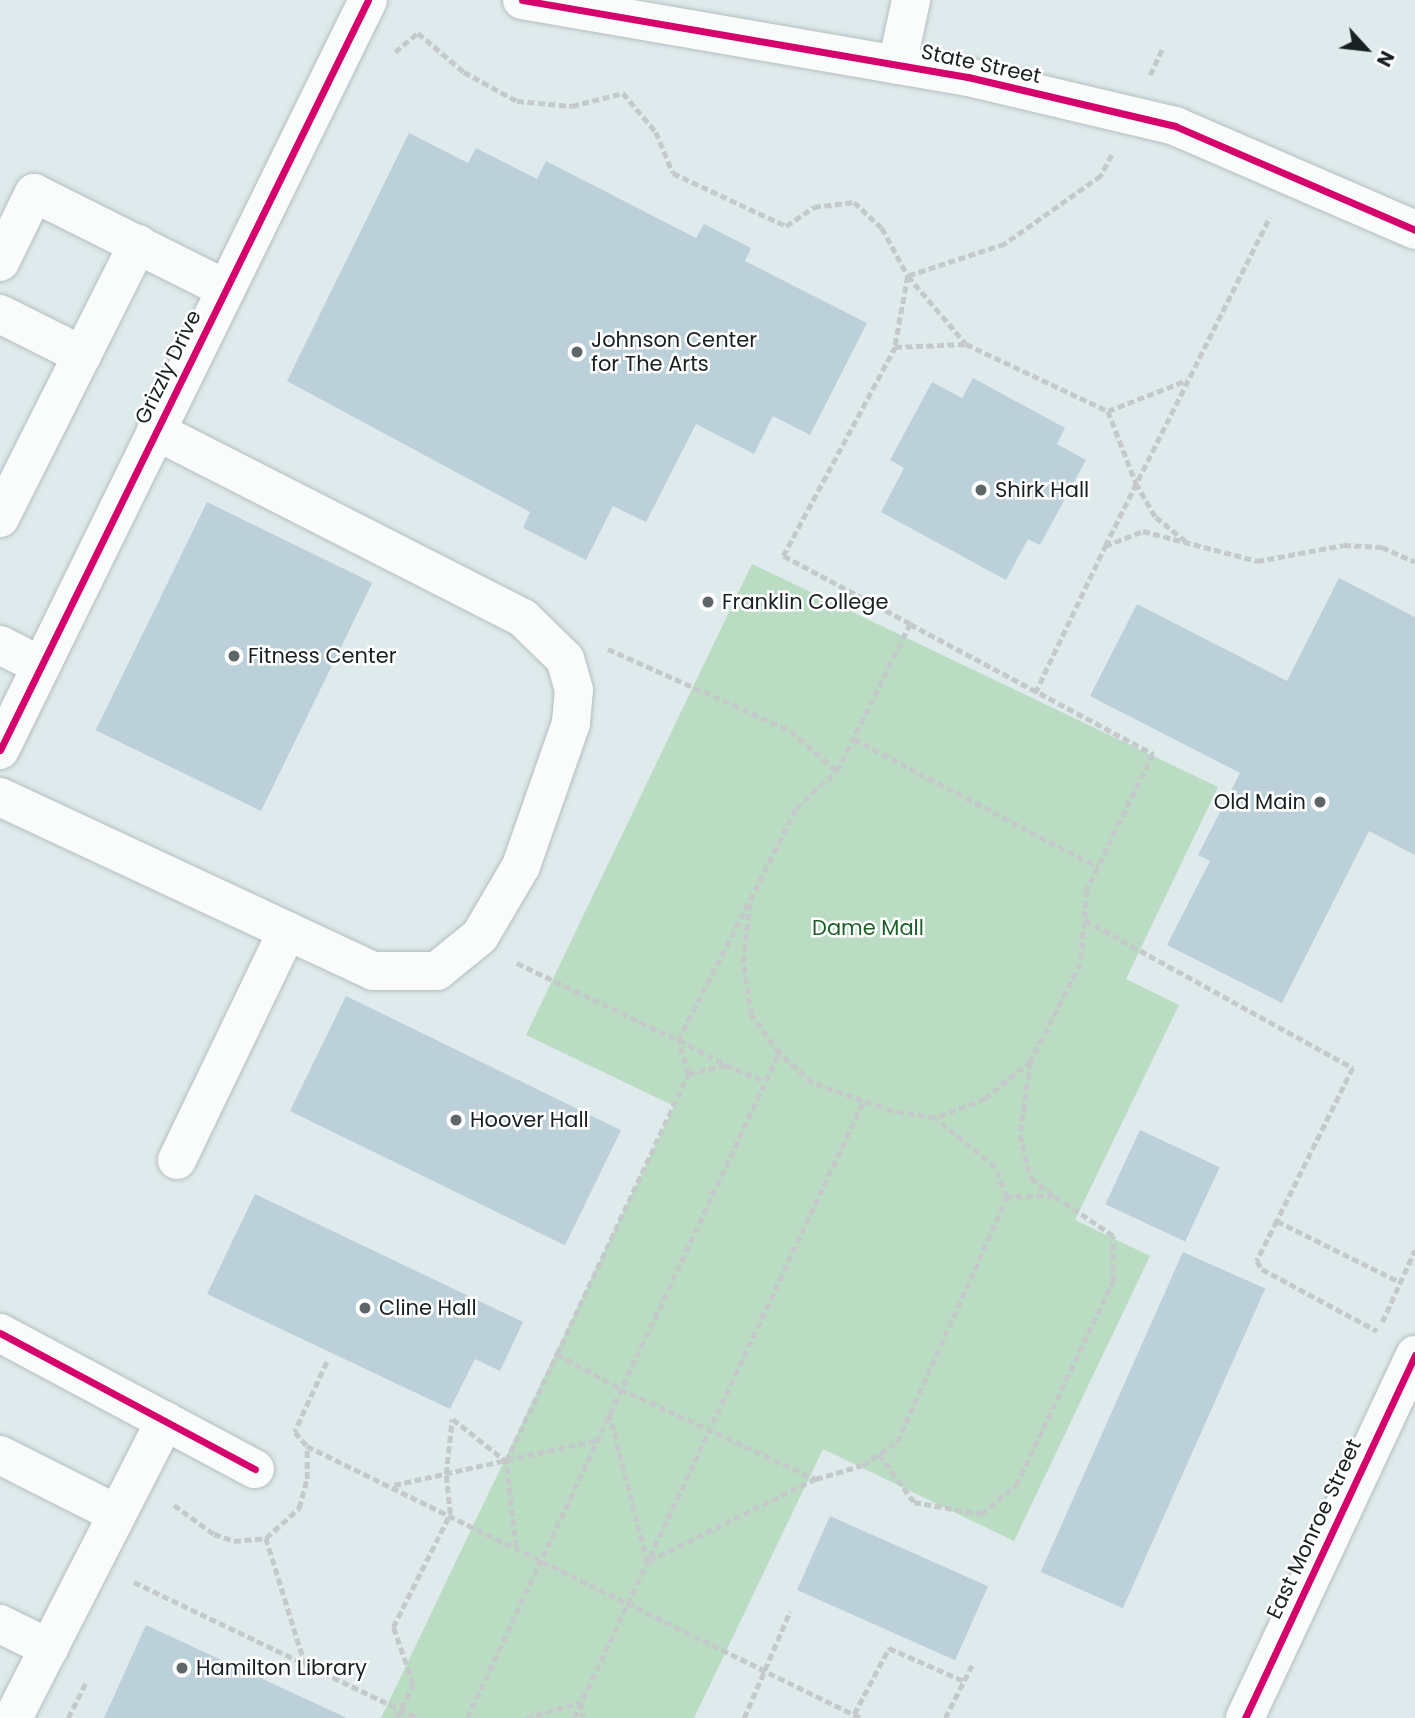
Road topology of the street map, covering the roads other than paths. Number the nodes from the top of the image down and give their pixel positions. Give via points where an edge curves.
1 (368, 0) edge
2 (522, 0) edge
3 (911, 0) edge
4 (897, 65) junction
5 (1415, 230) edge
6 (138, 244) junction
7 (0, 262) edge
8 (226, 289) junction
9 (0, 314) edge
10 (82, 355) junction
11 (156, 431) junction
12 (8, 481) edge
13 (0, 519) edge
14 (0, 645) edge
15 (41, 666) junction
16 (0, 750) edge
17 (0, 797) edge
18 (287, 931) junction
19 (177, 1160) dead end
20 (0, 1334) edge
21 (1415, 1355) edge
22 (165, 1421) junction
23 (0, 1455) edge
24 (255, 1469) dead end
25 (117, 1514) junction
26 (0, 1624) edge
27 (49, 1648) junction
28 (13, 1718) edge
29 (1245, 1718) edge

1 - 8 street, Grizzly Drive
2 - 4 street, State Street
3 - 4 street
4 - 5 street, State Street via 1175,126
6 - 7 street via 34,193
6 - 8 street
6 - 10 street
8 - 11 street, Grizzly Drive
9 - 10 street
10 - 12 street
11 - 15 street, Grizzly Drive
11 - 18 street via 523,618 565,659 574,690 571,723 557,770 521,866 480,936 437,971 373,971
12 - 13 street
14 - 15 street
15 - 16 street, Grizzly Drive
17 - 18 street
18 - 19 street
20 - 22 street
21 - 29 street, East Monroe Street
22 - 24 street
22 - 25 street
23 - 25 street
25 - 27 street
26 - 27 street
27 - 28 street

